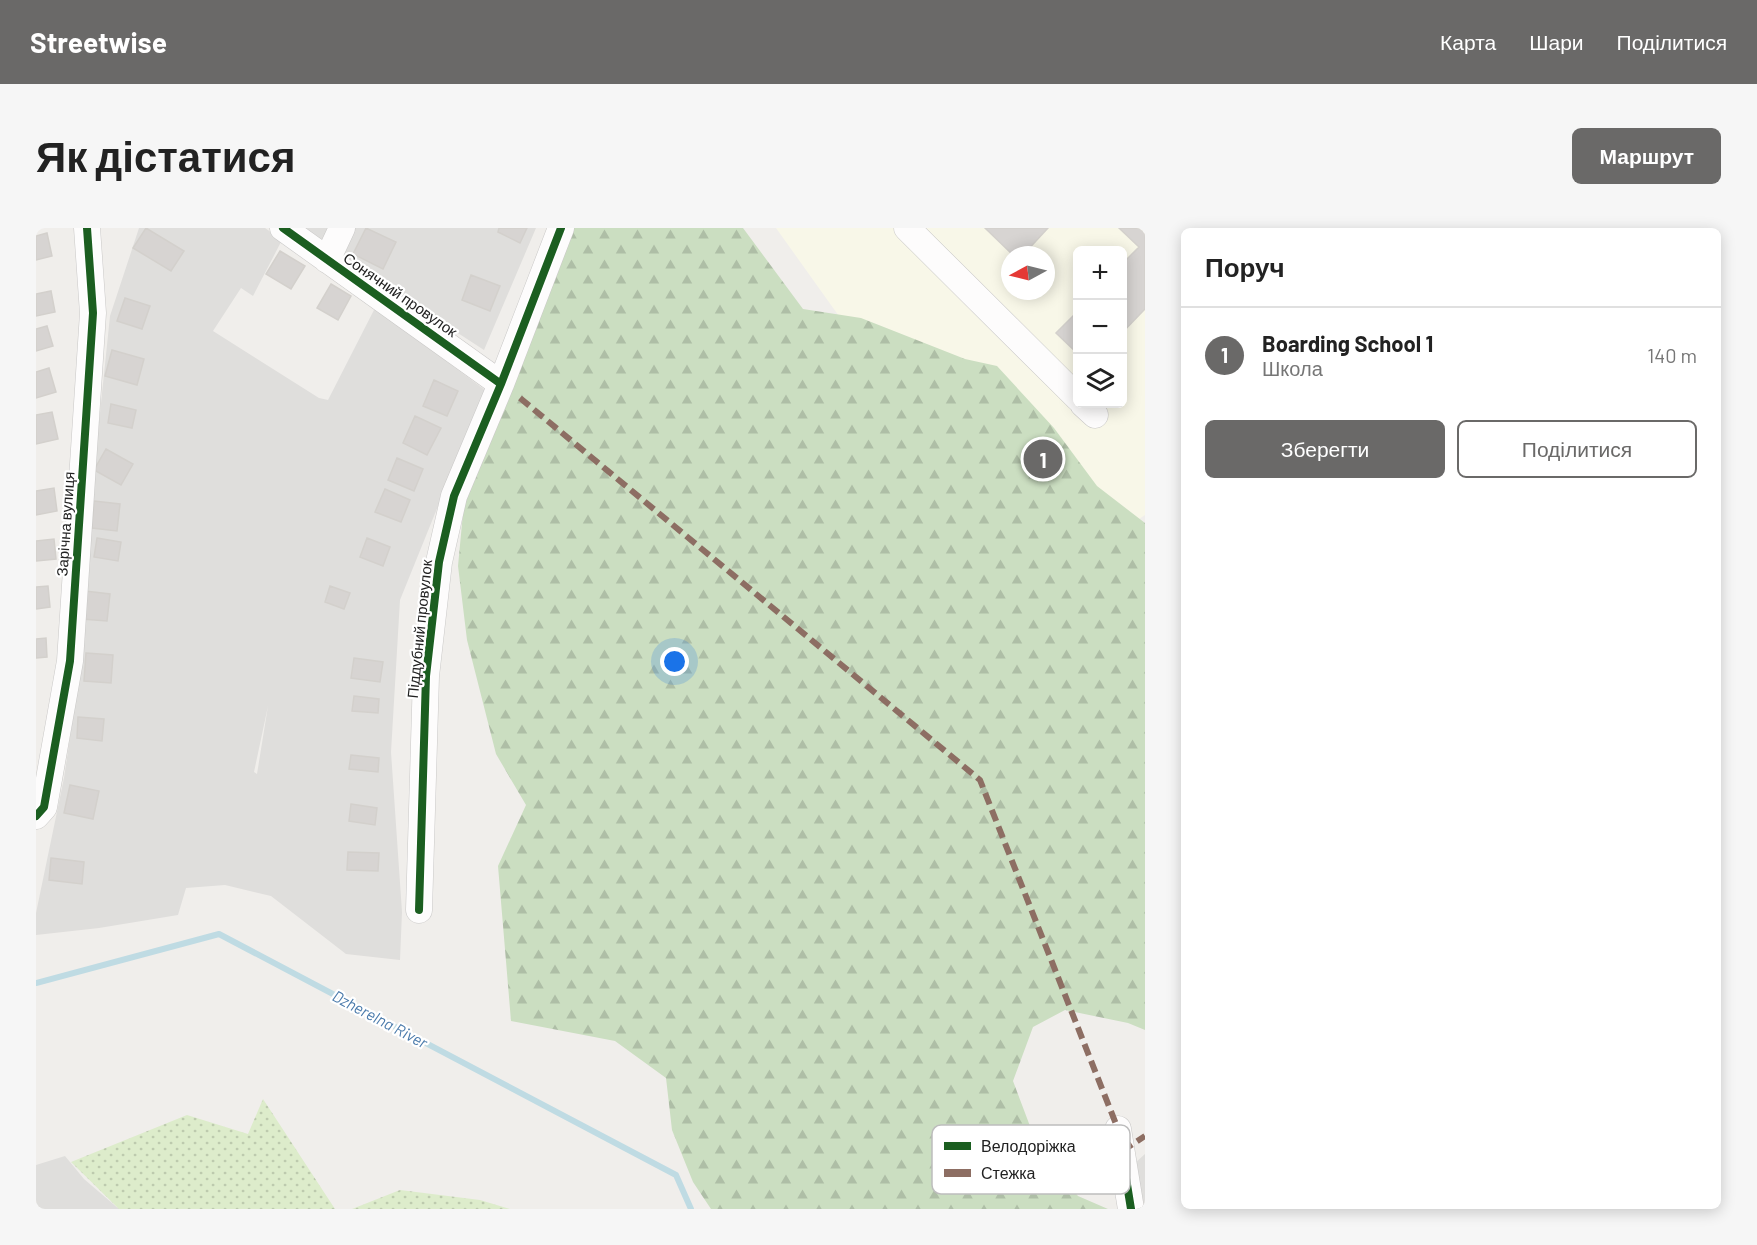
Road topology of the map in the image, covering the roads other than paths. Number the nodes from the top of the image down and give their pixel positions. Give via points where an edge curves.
1 (283, 228) edge
2 (342, 228) edge
3 (561, 228) edge
4 (907, 228) edge
5 (90, 234) edge
6 (327, 261) junction
7 (501, 384) junction
8 (1073, 394) edge
9 (36, 816) edge
10 (419, 910) dead end
11 (1129, 1194) edge
12 (1131, 1209) edge

1 - 6 street, Сонячний провулок
2 - 6 street
3 - 7 street, Піддубний провулок
4 - 8 street
5 - 9 street, Зарічна вулиця via 93,314 70,661 44,807
6 - 7 street, Сонячний провулок
7 - 10 street, Піддубний провулок via 454,496 439,562 426,676
11 - 12 street

